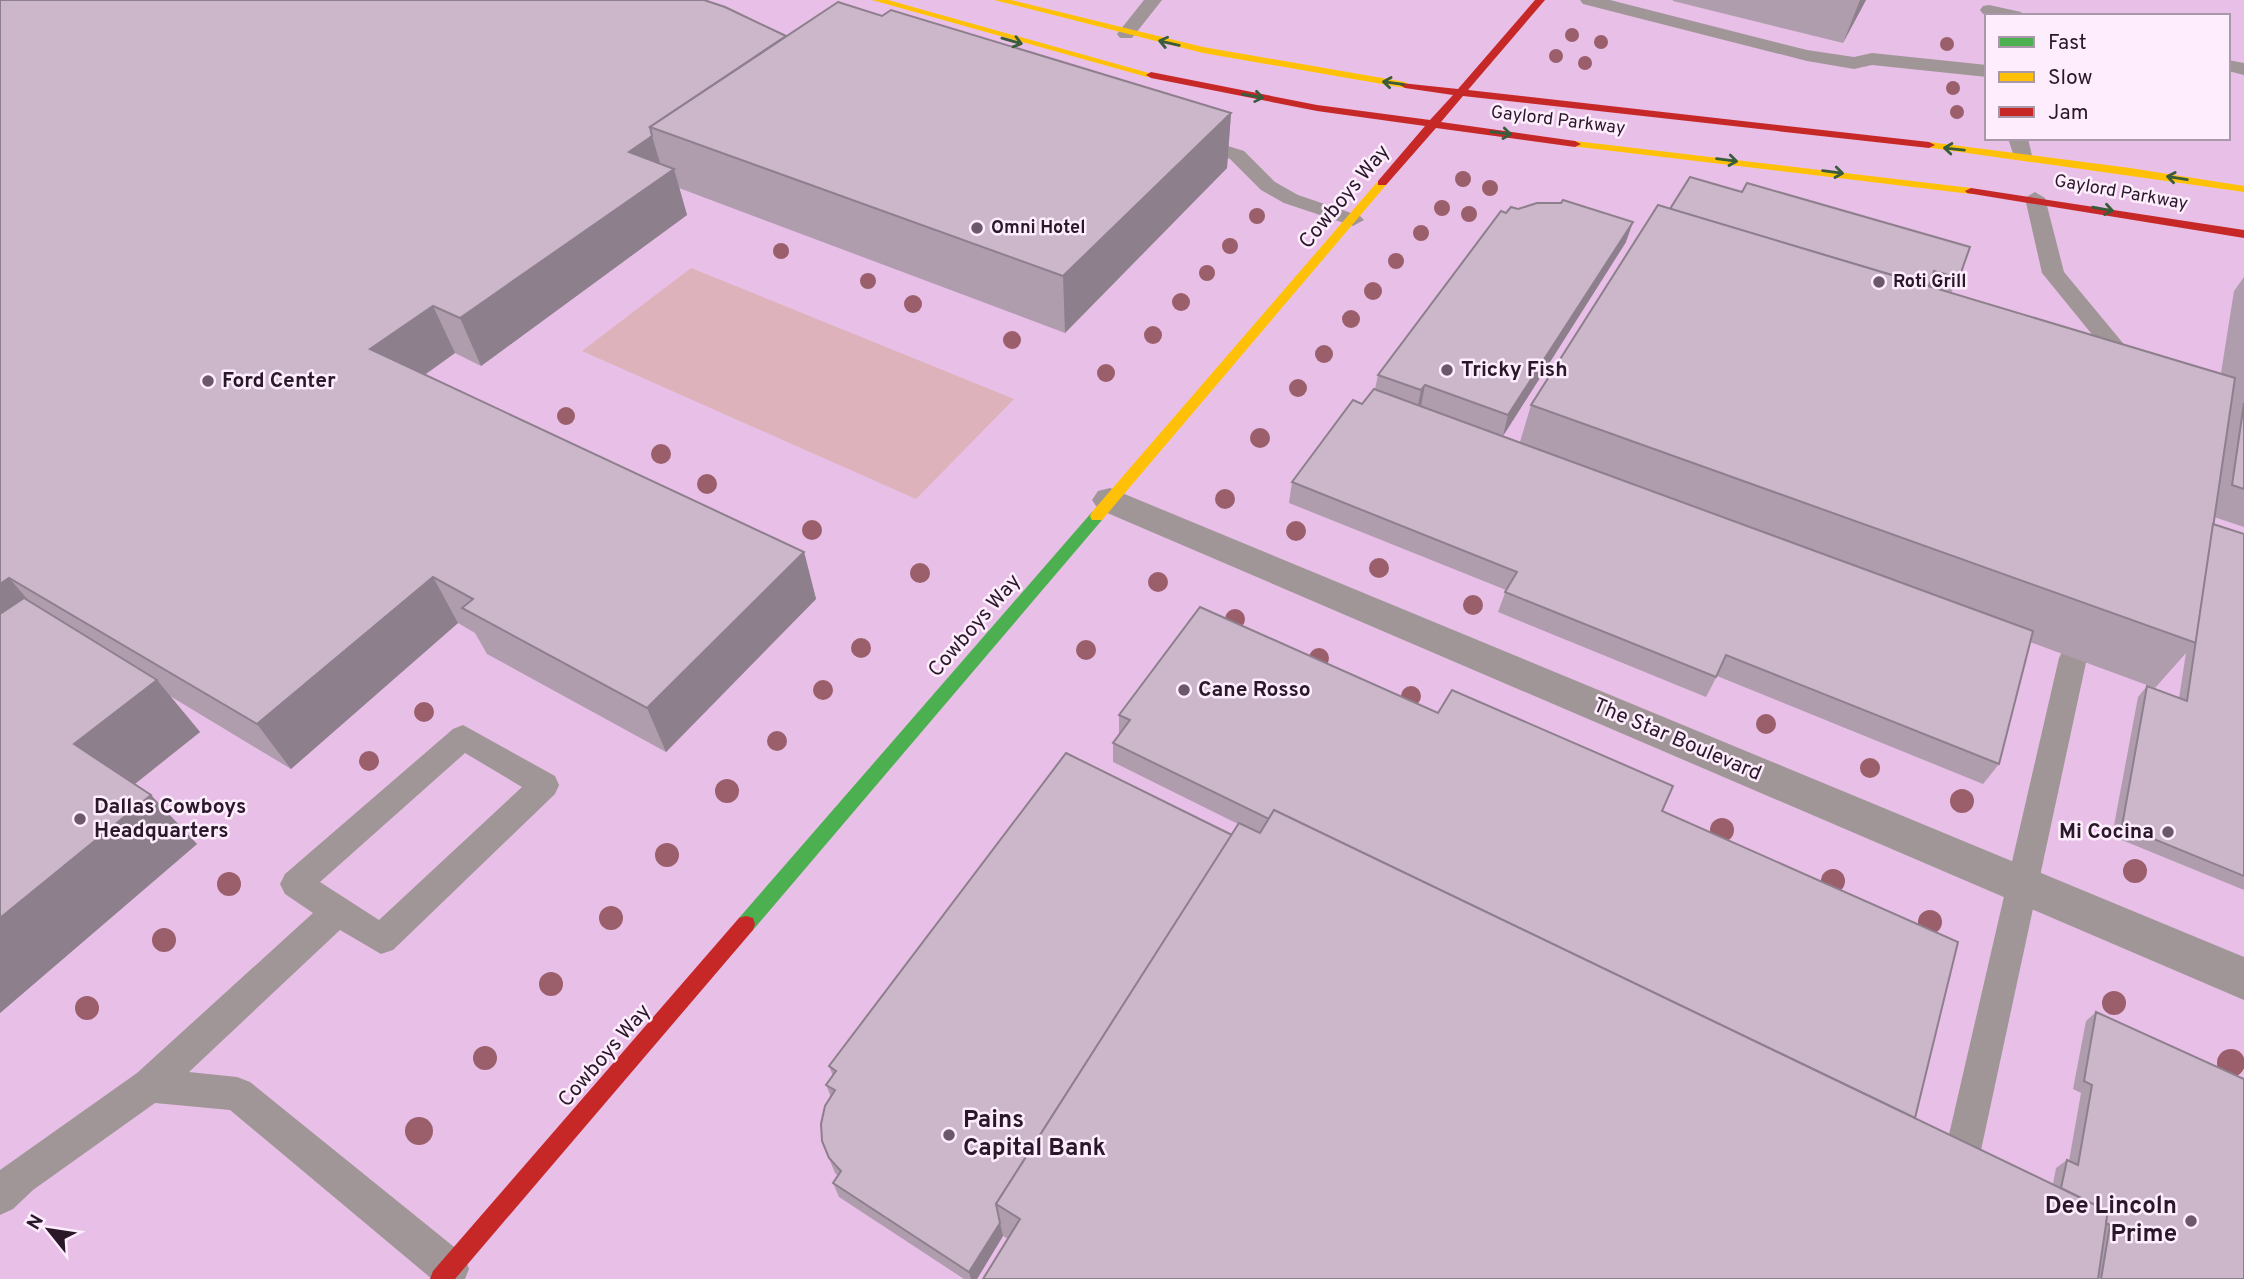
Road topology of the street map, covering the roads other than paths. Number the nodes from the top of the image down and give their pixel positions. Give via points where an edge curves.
1 (877, 0) edge
2 (999, 0) edge
3 (1153, 0) edge
4 (1540, 0) edge
5 (1589, 0) edge
6 (1991, 9) edge
7 (2008, 14) edge
8 (949, 22) junction
9 (1126, 33) junction
10 (933, 39) edge
11 (1985, 71) edge
12 (1461, 92) junction
13 (1433, 125) junction
14 (1173, 135) edge
15 (2020, 147) edge
16 (2244, 189) edge
17 (2035, 198) junction
18 (1353, 220) junction
19 (2244, 234) edge
20 (2129, 391) edge
21 (1110, 500) junction
22 (2073, 658) dead end
23 (2023, 886) junction
24 (338, 911) junction
25 (2244, 979) edge
26 (150, 1085) junction
27 (1954, 1191) edge
28 (0, 1196) edge
29 (451, 1276) edge

1 - 8 street, Gaylord Parkway
2 - 9 street, Gaylord Parkway
3 - 9 lane
4 - 12 street, Cowboys Way
5 - 11 lane via 1842,61 1872,59
6 - 7 lane
8 - 9 street via 977,17 1089,41
8 - 10 lane
8 -> 13 street, Gaylord Parkway via 1174,80
12 -> 9 street, Gaylord Parkway via 1290,67
12 - 13 street, Cowboys Way
15 -> 12 street, Gaylord Parkway
13 -> 17 street, Gaylord Parkway
13 - 18 street, Cowboys Way
14 - 18 lane via 1237,155 1268,186 1291,199
16 -> 15 street, Gaylord Parkway
15 - 17 street
17 -> 19 street, Gaylord Parkway
17 - 20 lane via 2053,273 2119,353
18 - 21 street, Cowboys Way
21 - 23 street, The Star Boulevard
21 - 29 street, Cowboys Way
22 - 23 lane
23 - 25 street, The Star Boulevard
23 - 27 lane
24 - 24 lane via 296,884 463,737 544,785 381,939
24 - 26 lane
26 - 28 lane
26 - 29 lane via 237,1094

